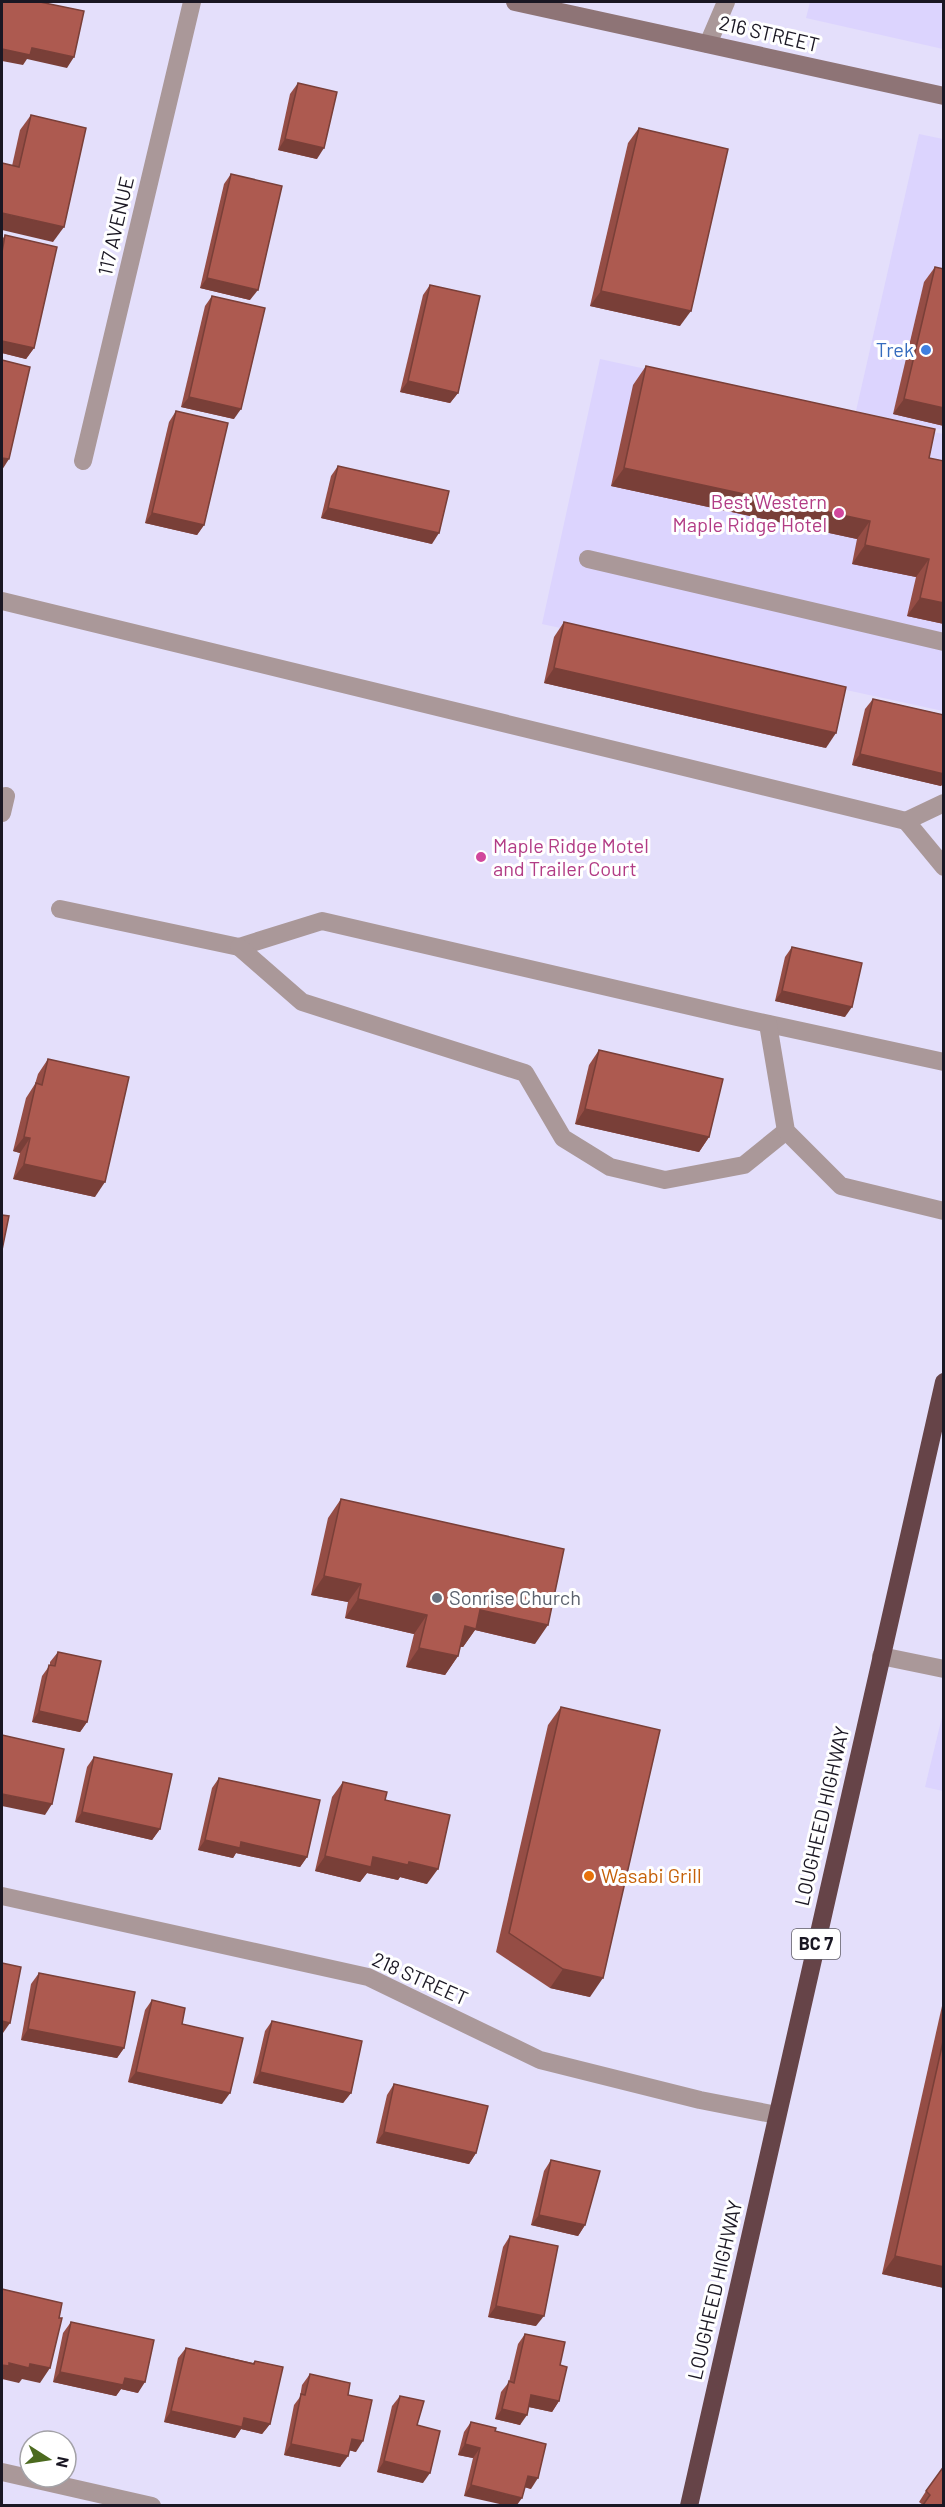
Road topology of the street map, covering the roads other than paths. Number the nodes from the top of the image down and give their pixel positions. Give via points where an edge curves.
1 (192, 2) edge
2 (515, 2) edge
3 (726, 2) edge
4 (708, 44) junction
5 (944, 96) edge
6 (83, 461) dead end
7 (588, 559) dead end
8 (2, 601) edge
9 (944, 642) edge
10 (944, 803) edge
11 (906, 821) junction
12 (944, 867) edge
13 (60, 909) dead end
14 (239, 947) junction
15 (768, 1024) junction
16 (944, 1062) edge
17 (786, 1131) junction
18 (944, 1211) edge
19 (944, 1382) edge
20 (881, 1656) junction
21 (944, 1669) edge
22 (2, 1896) edge
23 (777, 2115) junction
24 (2, 2472) edge
25 (152, 2505) edge
26 (689, 2505) edge

1 - 6 street, 117 AVENUE
2 - 4 street, 216 STREET
3 - 4 street
4 - 5 street, 216 STREET
7 - 9 street
8 - 11 street
10 - 11 street
11 - 12 street
13 - 14 street
14 - 15 street via 322,921
14 - 17 street via 302,1002 525,1073 563,1138 610,1167 665,1180 744,1165
15 - 16 street
15 - 17 street
17 - 18 street via 841,1186
19 - 20 highway, LOUGHEED HIGHWAY / BC 7
20 - 21 street
20 - 23 highway, LOUGHEED HIGHWAY / BC 7
22 - 23 street, 218 STREET via 368,1977 540,2060
23 - 26 highway, LOUGHEED HIGHWAY / BC 7
24 - 25 street

